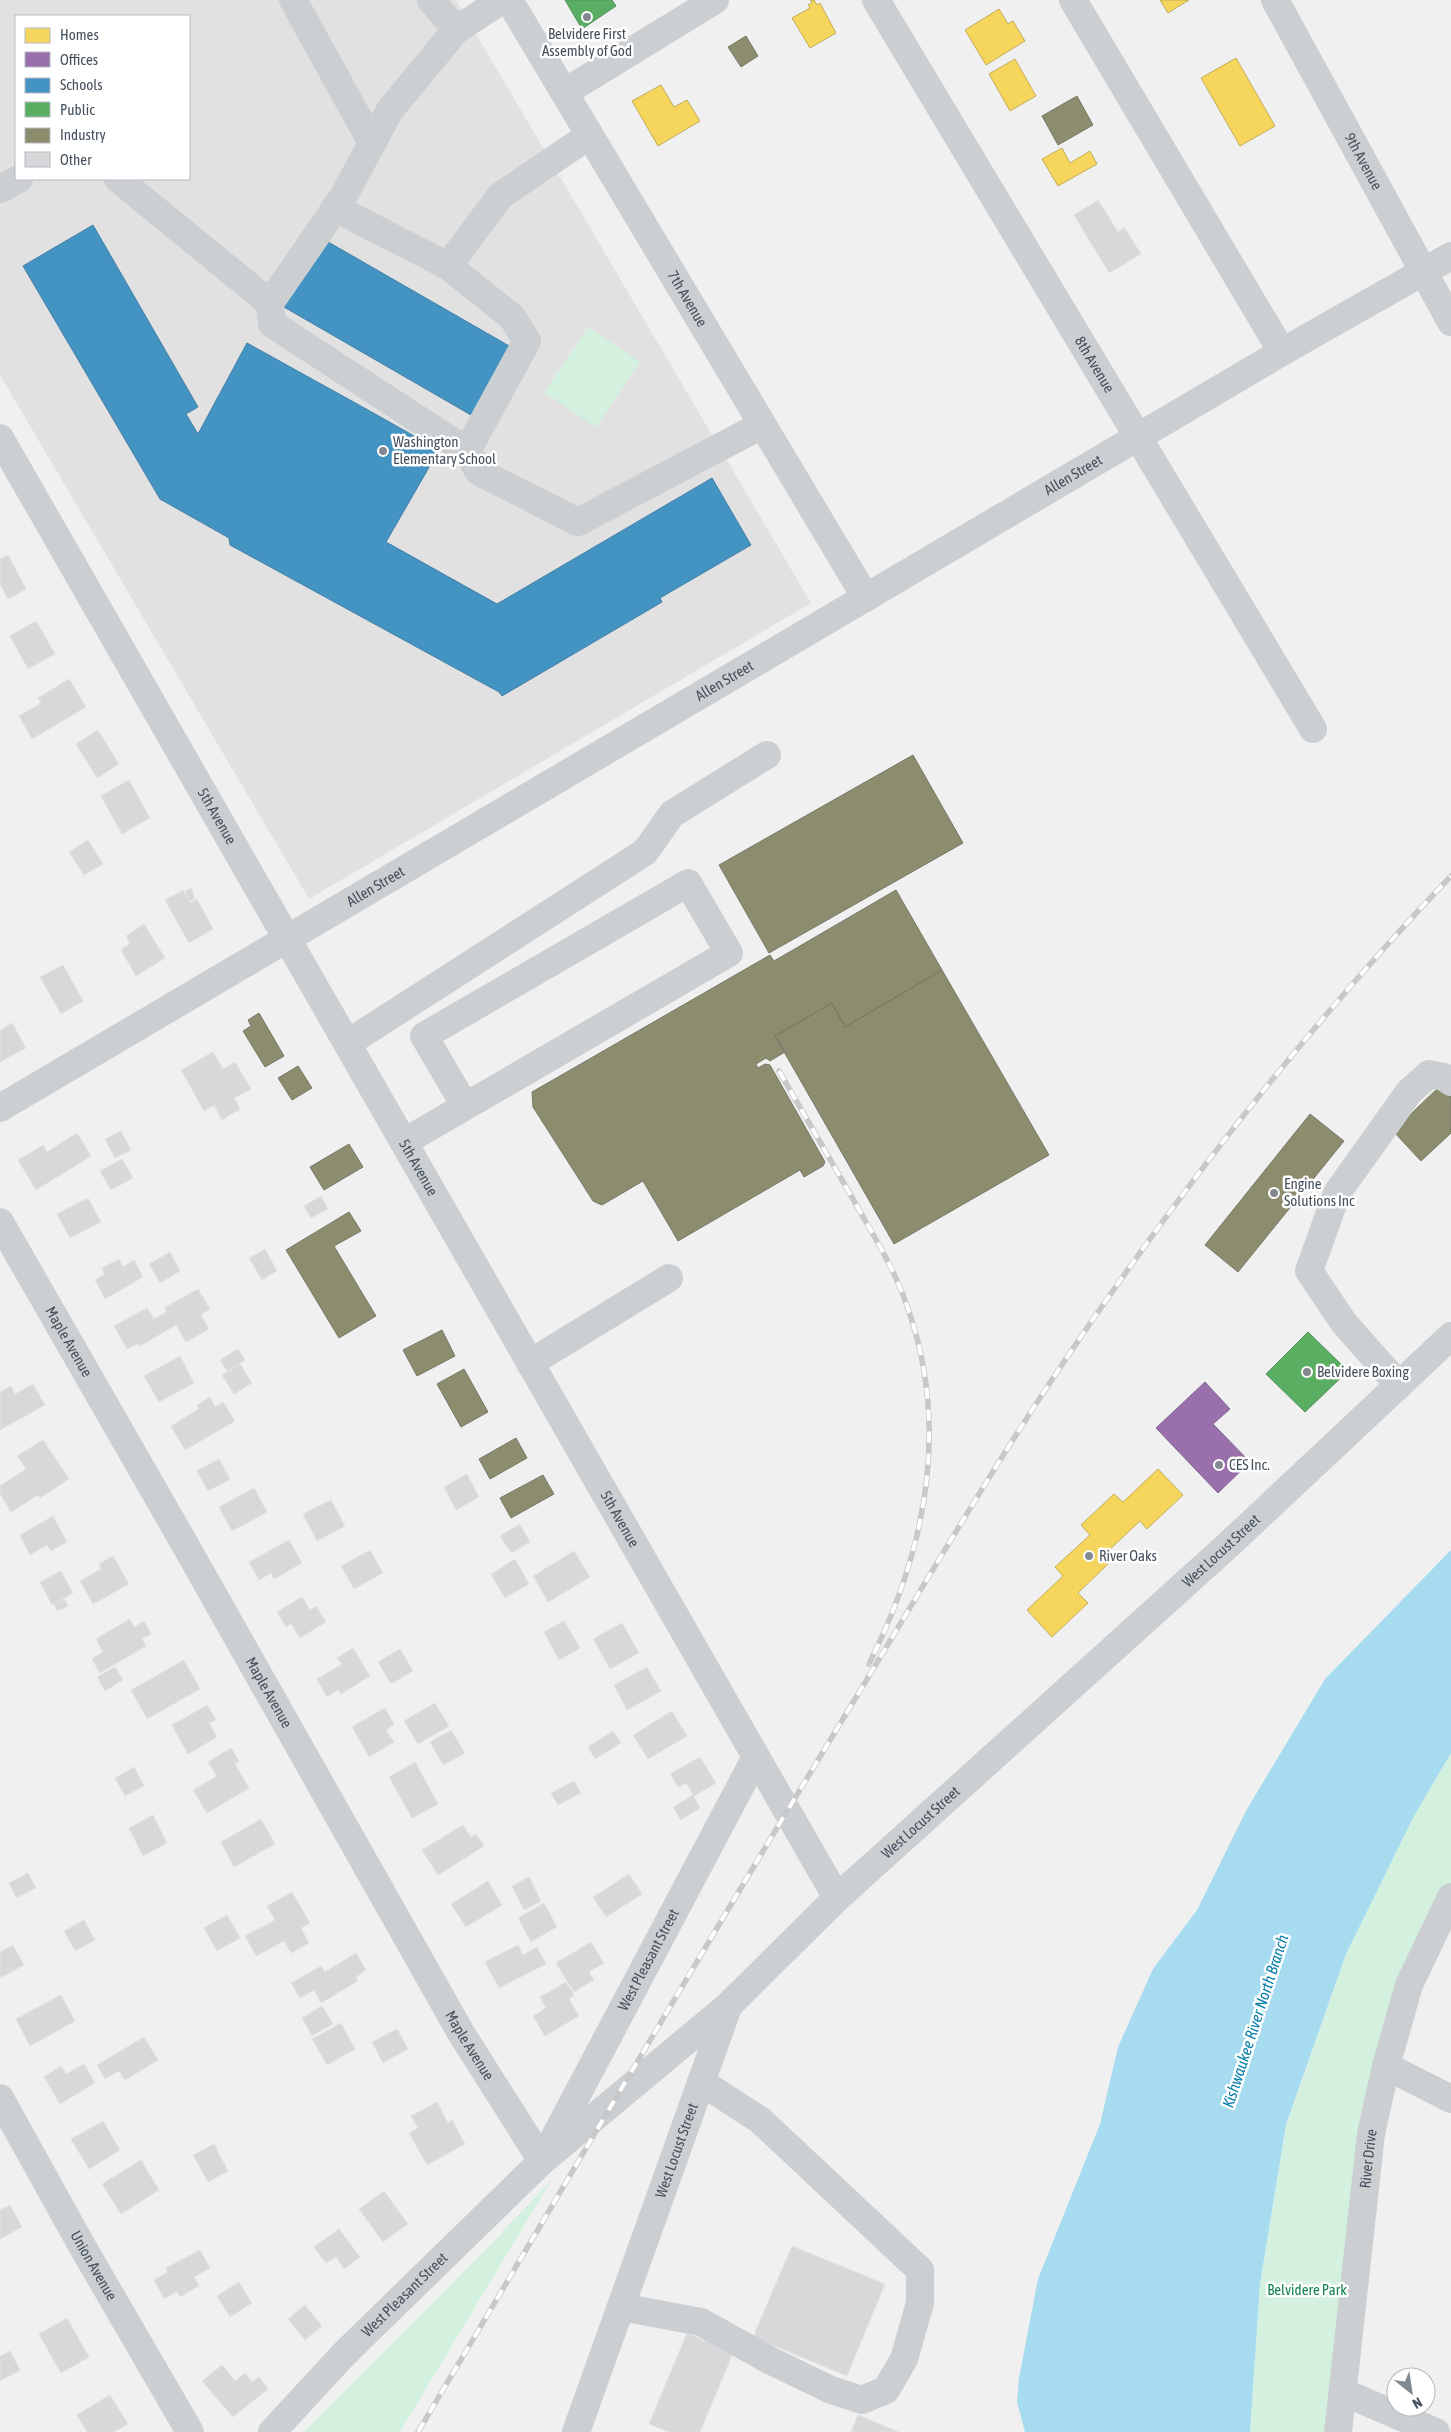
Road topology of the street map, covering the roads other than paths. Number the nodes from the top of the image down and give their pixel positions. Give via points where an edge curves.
1 (293, 0) edge
2 (431, 0) edge
3 (502, 0) edge
4 (509, 0) edge
5 (715, 0) edge
6 (876, 0) edge
7 (1074, 0) edge
8 (1275, 0) edge
9 (456, 30) junction
10 (565, 92) junction
11 (590, 134) junction
12 (372, 143) junction
13 (17, 180) edge
14 (122, 181) edge
15 (0, 188) edge
16 (335, 208) junction
17 (1451, 256) edge
18 (448, 266) junction
19 (1424, 271) junction
20 (270, 304) junction
21 (1451, 322) edge
22 (1282, 352) junction
23 (762, 425) junction
24 (1137, 437) junction
25 (0, 438) edge
26 (473, 461) junction
27 (866, 598) junction
28 (1313, 729) dead end
29 (767, 755) dead end
30 (288, 938) junction
31 (348, 1043) junction
32 (1451, 1082) edge
33 (465, 1106) junction
34 (0, 1108) edge
35 (404, 1142) junction
36 (0, 1222) edge
37 (669, 1278) dead end
38 (1451, 1336) edge
39 (530, 1364) junction
40 (1399, 1385) junction
41 (756, 1757) junction
42 (1451, 1897) edge
43 (838, 1898) junction
44 (728, 2006) junction
45 (1386, 2066) junction
46 (701, 2082) junction
47 (0, 2098) edge
48 (1451, 2099) edge
49 (542, 2161) junction
50 (621, 2306) junction
51 (1343, 2392) junction
52 (190, 2432) edge
53 (272, 2432) edge
54 (576, 2432) edge
55 (1338, 2432) edge
56 (1436, 2432) edge

1 - 12 street
2 - 9 street
3 - 9 street
4 - 10 street, 7th Avenue
5 - 10 street via 671,21
6 - 24 street, 8th Avenue
7 - 22 street
8 - 19 street, 9th Avenue
9 - 12 street via 390,110
10 - 11 street, 7th Avenue
11 - 18 street via 500,196
11 - 23 street, 7th Avenue
12 - 16 street
13 - 15 street
14 - 20 street
16 - 18 street
16 - 20 street
17 - 19 street, Allen Street
18 - 26 street via 512,317 528,341
19 - 21 street, 9th Avenue
19 - 22 street, Allen Street
20 - 26 street via 272,324
22 - 24 street, Allen Street
23 - 26 street via 578,522
23 - 27 street, 7th Avenue
24 - 27 street, Allen Street
24 - 28 street, 8th Avenue
25 - 30 street, 5th Avenue
27 - 30 street, Allen Street
29 - 31 street via 672,814 646,852
30 - 31 street, 5th Avenue
30 - 34 street, Allen Street
31 - 35 street, 5th Avenue
32 - 40 street via 1429,1074 1409,1092 1337,1193 1309,1271 1344,1323
33 - 33 street via 729,953 688,883 424,1036
33 - 35 street
35 - 39 street, 5th Avenue
36 - 49 street, Maple Avenue via 461,2033
37 - 39 street
38 - 40 street, West Locust Street
39 - 41 street, 5th Avenue
40 - 43 street, West Locust Street via 1212,1560
41 - 43 street, 5th Avenue
41 - 49 street, West Pleasant Street
42 - 45 street, River Drive via 1409,1985
43 - 44 street, West Locust Street
44 - 46 street, West Locust Street
44 - 49 street, West Pleasant Street
45 - 48 street
45 - 51 street, River Drive via 1371,2134
46 - 50 street, West Locust Street
46 - 50 street via 760,2120 920,2270 920,2303 904,2359 886,2390 862,2400 822,2386 700,2322
47 - 52 street, Union Avenue
49 - 53 street, West Pleasant Street via 344,2354
50 - 54 street, West Locust Street
51 - 55 street, River Drive
51 - 56 street

